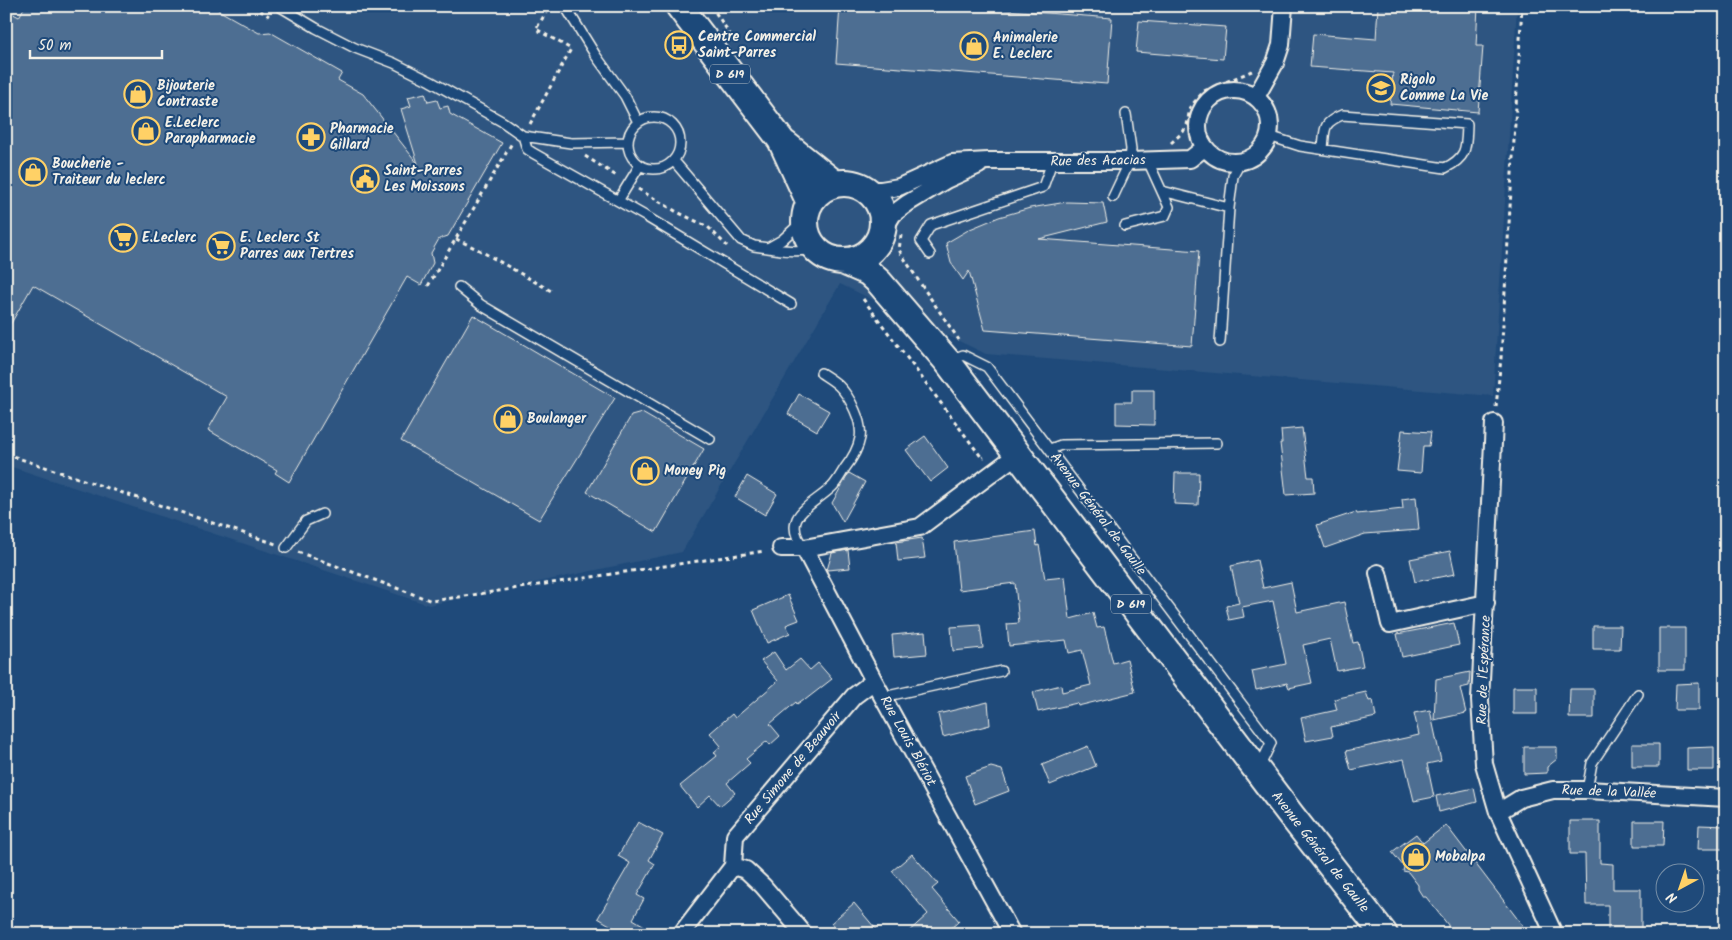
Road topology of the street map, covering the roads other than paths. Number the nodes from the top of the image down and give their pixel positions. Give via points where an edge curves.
1 (279, 6) edge
2 (565, 6) edge
3 (679, 6) edge
4 (1284, 6) edge
5 (1256, 97) junction
6 (1126, 114) dead end
7 (638, 122) junction
8 (522, 136) junction
9 (1269, 136) junction
10 (780, 140) junction
11 (628, 142) junction
12 (1204, 148) junction
13 (1323, 150) junction
14 (674, 161) junction
15 (988, 161) junction
16 (1130, 161) junction
17 (1148, 161) junction
18 (1052, 162) junction
19 (1240, 163) junction
20 (640, 165) junction
21 (835, 184) junction
22 (866, 190) junction
23 (1162, 191) junction
24 (1113, 197) dead end
25 (618, 201) junction
26 (1229, 208) junction
27 (807, 211) junction
28 (1125, 226) dead end
29 (887, 236) junction
30 (768, 248) junction
31 (930, 254) dead end
32 (824, 261) junction
33 (459, 288) dead end
34 (791, 304) dead end
35 (1220, 342) dead end
36 (947, 361) junction
37 (821, 373) dead end
38 (1494, 423) road end
39 (710, 439) dead end
40 (1217, 444) dead end
41 (1050, 449) junction
42 (1018, 454) junction
43 (322, 514) dead end
44 (286, 548) road end
45 (780, 548) road end
46 (804, 548) junction
47 (1378, 573) dead end
48 (1486, 603) junction
49 (1002, 671) dead end
50 (874, 681) junction
51 (1638, 694) dead end
52 (884, 697) junction
53 (1257, 770) junction
54 (1587, 790) junction
55 (1726, 798) edge
56 (1498, 812) junction
57 (733, 866) junction
58 (681, 934) edge
59 (804, 934) edge
60 (1012, 934) edge
61 (1384, 934) edge
62 (1554, 934) edge

1 - 8 lane via 355,48 430,81
2 - 7 lane
3 - 10 main road, D 619
4 - 5 street via 1281,46
5 - 9 street via 1266,108
5 - 12 street via 1237,90 1213,96 1200,112 1197,122
6 - 16 lane
7 - 11 lane
7 - 14 lane via 659,118 672,124 680,140 680,150
8 - 11 lane via 571,143
8 - 25 lane via 532,153
9 - 13 lane
9 - 19 street via 1262,150
10 - 21 main road, D 619
10 - 27 main road, D 619
11 - 20 lane via 633,159
12 - 17 street, Rue des Acacias via 1190,159
12 - 19 street via 1225,162
13 - 13 lane via 1445,168 1457,162 1463,154 1467,124 1342,115 1325,127
14 - 20 lane via 657,169
14 - 30 lane via 741,240
15 - 18 street, Rue des Acacias
15 - 22 street, Rue des Acacias via 952,163 899,187
15 - 29 street, Rue des Acacias via 946,180 893,214
16 - 17 street, Rue des Acacias
16 - 18 street, Rue des Acacias
16 - 24 lane
17 - 23 lane
18 - 31 lane via 1043,187 931,225 921,242
19 - 26 lane via 1233,176
20 - 25 lane
21 - 22 main road via 851,184
21 - 27 main road via 820,191
22 - 29 main road via 878,202
23 - 26 lane
23 - 28 lane via 1169,206 1165,216
25 - 34 lane
26 - 35 lane
27 - 30 lane via 782,240
27 - 32 main road via 807,235
29 - 32 main road via 860,258
29 - 36 main road, Avenue Général de Gaulle / D 619 via 882,252 902,291
30 - 32 lane via 804,251
32 - 36 main road, Avenue Général de Gaulle / D 619 via 868,272
33 - 39 lane via 481,305
36 - 41 lane, Avenue Général de Gaulle via 963,355 987,367
36 - 42 main road, Avenue Général de Gaulle / D 619
37 - 46 lane via 840,387 858,415 861,437 855,454 833,487 800,513 795,525 796,538
38 - 48 street, Rue de l'Espérance
40 - 41 lane via 1061,445
41 - 53 lane, Avenue Général de Gaulle via 1272,743
42 - 46 street via 920,527
42 - 53 main road, Avenue Général de Gaulle / D 619
43 - 44 lane via 306,521
45 - 46 street
46 - 50 street, Rue Louis Blériot
47 - 48 street via 1390,624
48 - 56 street, Rue de l'Espérance via 1480,709 1484,764
49 - 52 lane
50 - 52 street, Rue Louis Blériot
50 - 57 street, Rue Simone de Beauvoir via 854,696 735,836
51 - 54 lane via 1592,763
52 - 60 street, Rue Louis Blériot
53 - 61 main road, Avenue Général de Gaulle / D 619
54 - 55 street, Rue de la Vallée
54 - 56 street, Rue de la Vallée via 1553,790 1521,798
56 - 62 street, Rue de l'Espérance
57 - 58 street
57 - 59 street via 746,870 763,886

